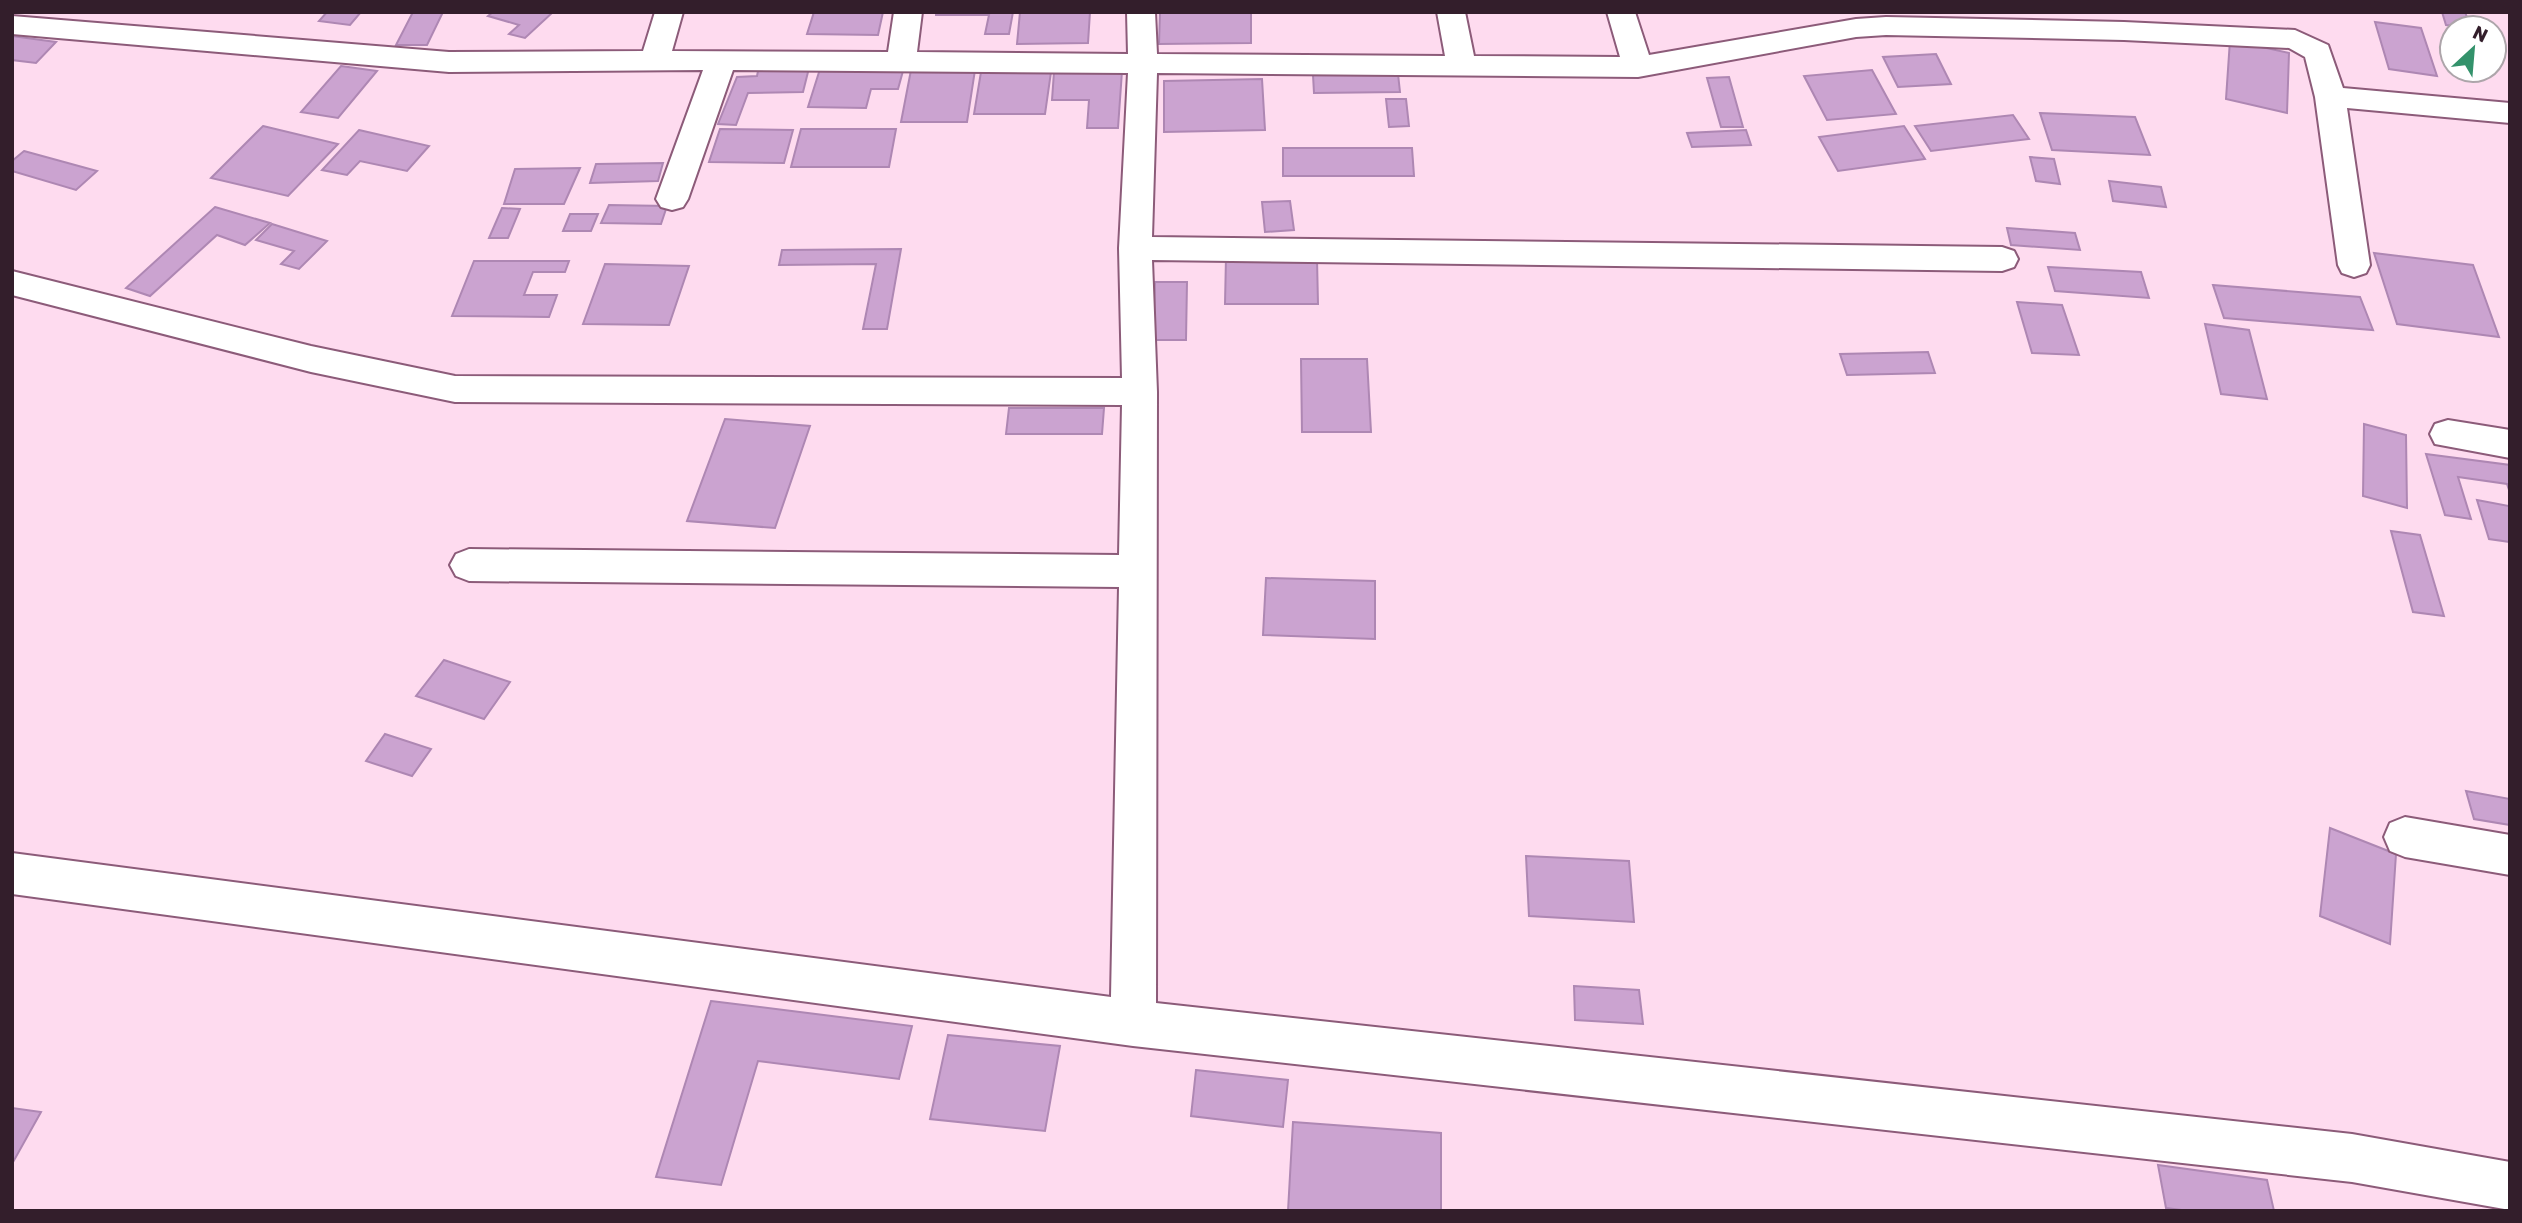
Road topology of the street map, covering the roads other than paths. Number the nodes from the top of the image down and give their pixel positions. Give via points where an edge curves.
1 (669, 12) edge
2 (908, 12) edge
3 (1141, 12) edge
4 (1451, 12) edge
5 (1621, 12) edge
6 (1851, 20) edge
7 (12, 25) edge
8 (655, 60) junction
9 (720, 62) junction
10 (901, 62) junction
11 (1143, 64) junction
12 (1461, 65) junction
13 (1638, 67) junction
14 (2330, 97) junction
15 (2510, 113) edge
16 (672, 199) dead end
17 (1135, 248) junction
18 (2002, 260) dead end
19 (2354, 265) dead end
20 (12, 283) edge
21 (1140, 393) junction
22 (2448, 434) dead end
23 (2510, 444) edge
24 (469, 565) dead end
25 (1139, 572) junction
26 (2405, 837) dead end
27 (2510, 855) edge
28 (12, 873) edge
29 (1133, 1023) junction
30 (2510, 1186) edge

1 - 8 street
2 - 10 street
3 - 11 street
4 - 12 street
5 - 13 street
6 - 13 street
6 - 14 street via 1886,26 2295,39 2318,51
7 - 8 street via 449,62
8 - 9 street
9 - 10 street
9 - 16 street
10 - 11 street
11 - 12 street
11 - 17 street
12 - 13 street
14 - 15 street
14 - 19 street
17 - 18 street
17 - 21 street
20 - 21 street via 311,359 455,389
21 - 25 street
22 - 23 street
24 - 25 street
25 - 29 street
26 - 27 street
28 - 29 street
29 - 30 street via 2352,1158

